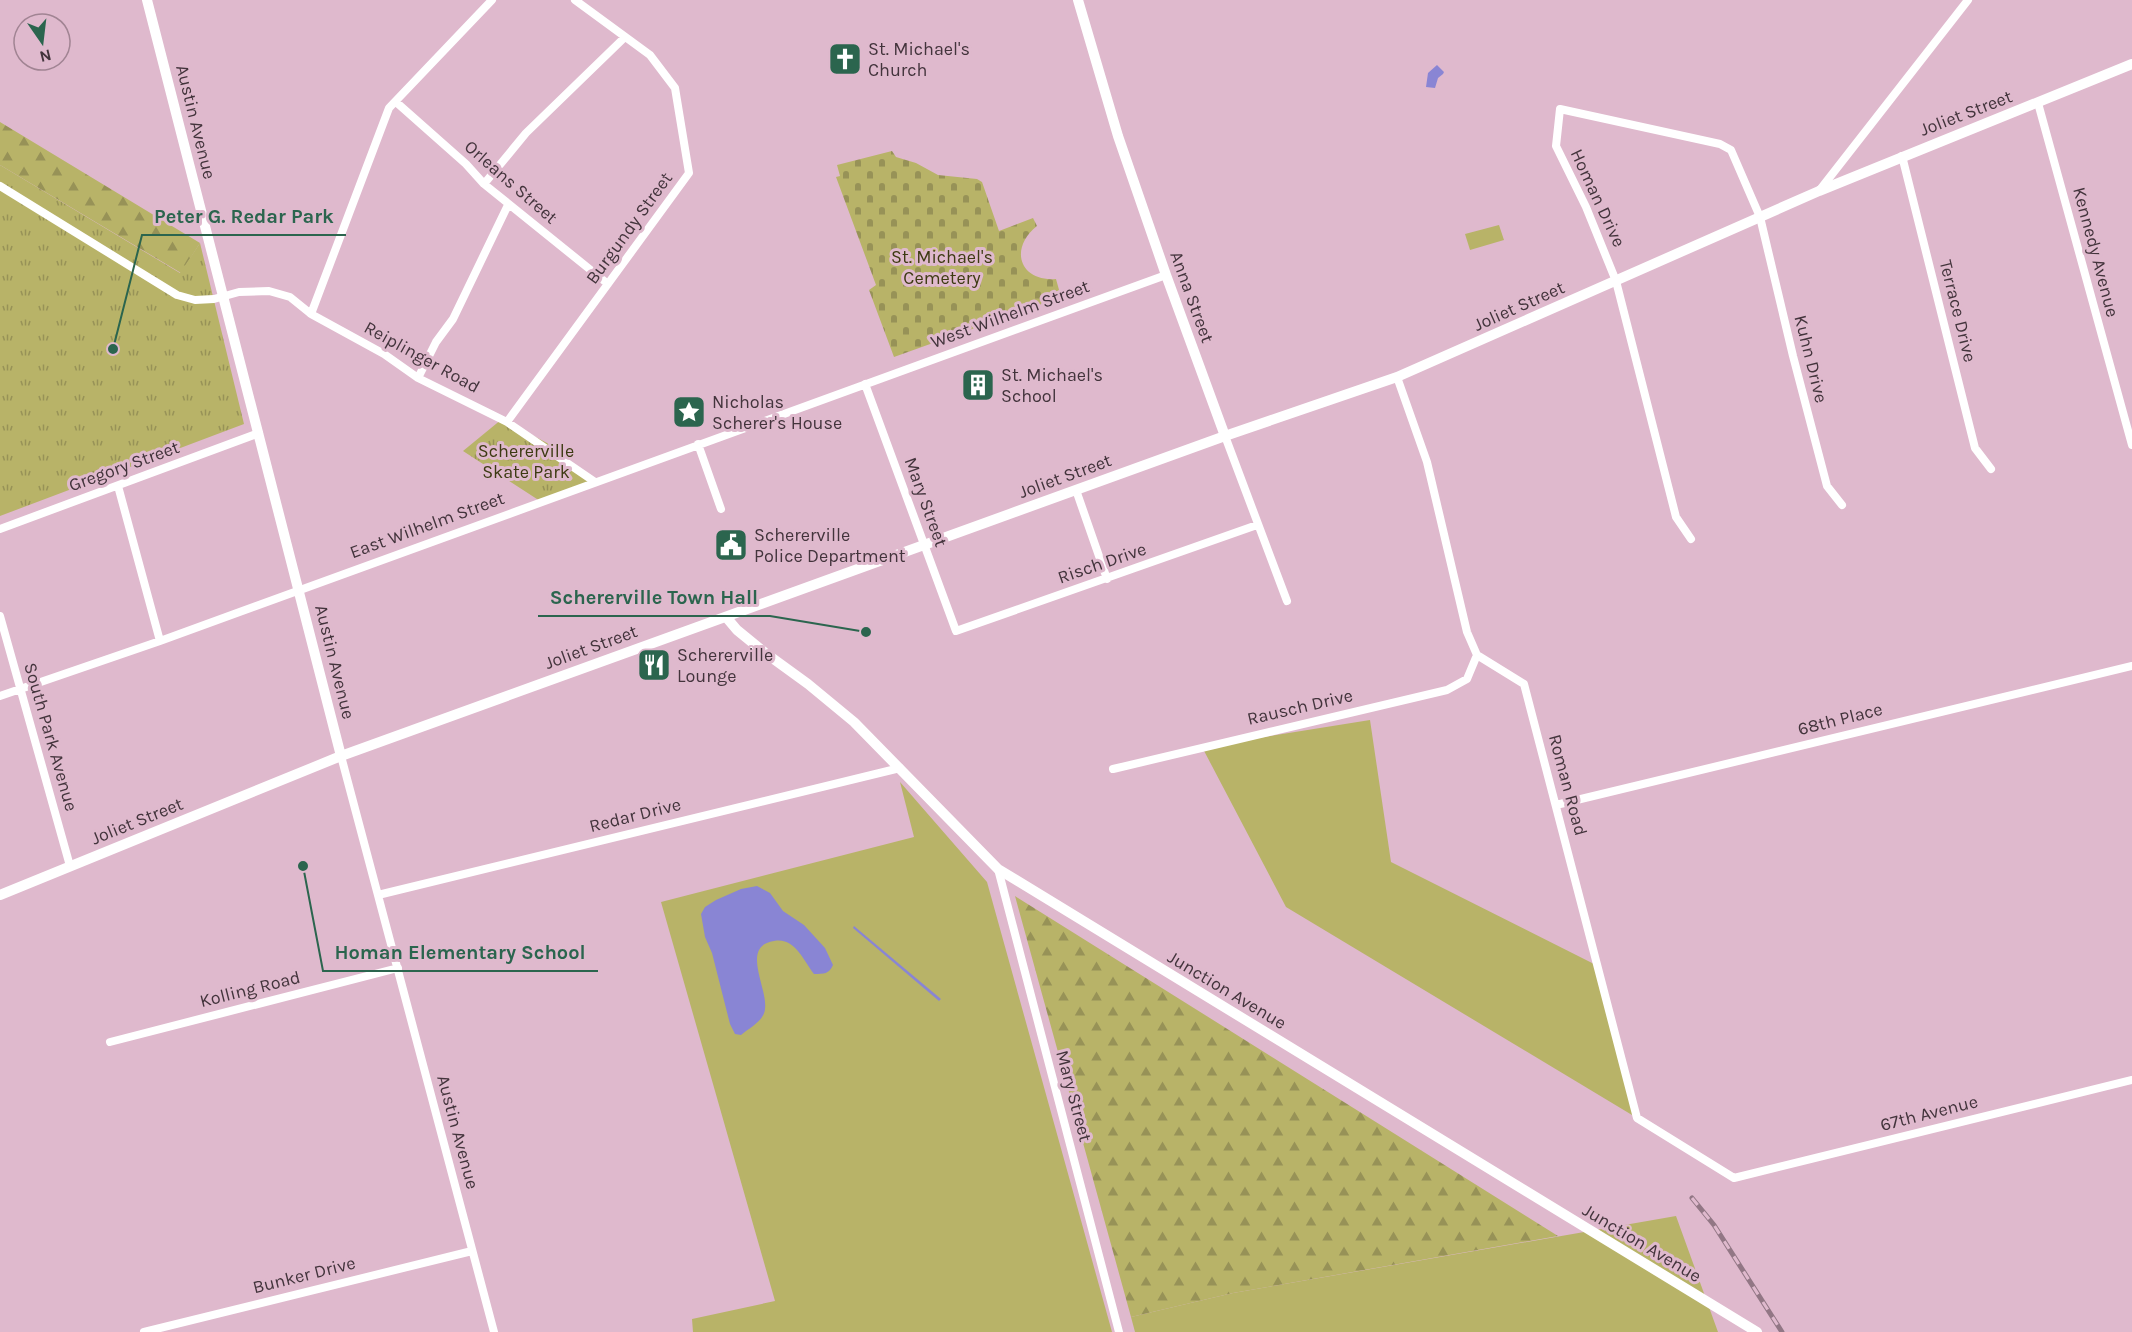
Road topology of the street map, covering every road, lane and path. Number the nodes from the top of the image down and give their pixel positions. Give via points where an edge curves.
1 (147, 0) edge
2 (492, 0) edge
3 (575, 0) edge
4 (1078, 0) edge
5 (1968, 0) edge
6 (625, 37) junction
7 (2132, 64) edge
8 (396, 102) junction
9 (2038, 103) junction
10 (1902, 156) junction
11 (484, 184) junction
12 (0, 186) edge
13 (1819, 191) junction
14 (508, 205) junction
15 (1760, 217) junction
16 (1166, 275) junction
17 (1616, 281) junction
18 (608, 284) junction
19 (224, 296) junction
20 (311, 314) junction
21 (1397, 377) junction
22 (418, 378) junction
23 (865, 384) junction
24 (507, 422) junction
25 (259, 434) junction
26 (1225, 436) junction
27 (698, 444) junction
28 (2132, 445) edge
29 (1991, 469) dead end
30 (595, 482) junction
31 (118, 486) junction
32 (1076, 490) junction
33 (1842, 505) dead end
34 (721, 509) dead end
35 (1257, 525) junction
36 (0, 529) edge
37 (1691, 538) dead end
38 (925, 546) junction
39 (1107, 579) junction
40 (299, 589) junction
41 (1287, 601) dead end
42 (0, 616) edge
43 (726, 617) junction
44 (956, 631) joint
45 (160, 641) junction
46 (1477, 655) junction
47 (2132, 666) edge
48 (20, 690) junction
49 (0, 696) edge
50 (341, 756) junction
51 (900, 768) junction
52 (1113, 769) dead end
53 (1556, 805) junction
54 (70, 866) junction
55 (998, 869) junction
56 (378, 894) junction
57 (0, 895) edge
58 (398, 968) junction
59 (110, 1042) dead end
60 (2132, 1080) edge
61 (1734, 1178) joint
62 (472, 1251) junction
63 (144, 1332) edge
64 (494, 1332) edge
65 (1119, 1332) edge
66 (1757, 1332) edge

1 - 19 street, Austin Avenue
2 - 8 street
3 - 6 street, Burgundy Street
4 - 16 street, Anna Street via 1118,136
5 - 13 street
6 - 11 street via 526,133
6 - 18 street, Burgundy Street via 650,55 675,88 689,173
7 - 9 street, Joliet Street
8 - 11 street, Orleans Street
8 - 20 street via 389,108
9 - 10 street, Joliet Street
9 - 28 street, Kennedy Avenue
10 - 13 street, Joliet Street
10 - 29 street, Terrace Drive via 1975,448
11 - 14 street, Orleans Street
12 - 19 street via 177,295 195,300
13 - 15 street, Joliet Street
14 - 18 street, Orleans Street
14 - 22 street via 453,319
15 - 17 street, Joliet Street
15 - 17 street, Homan Drive via 1731,150 1720,144 1560,109 1556,146
15 - 33 street, Kuhn Drive via 1827,486
16 - 23 street, West Wilhelm Street
16 - 26 street, Anna Street
17 - 21 street, Joliet Street
17 - 37 street, Homan Drive via 1676,517
18 - 24 street, Burgundy Street
19 - 20 street, Reiplinger Road via 269,291 290,297
19 - 25 street, Austin Avenue
20 - 22 street, Reiplinger Road via 384,354
21 - 26 street, Joliet Street
21 - 46 street via 1427,462 1467,632
22 - 24 street, Reiplinger Road
23 - 27 street, East Wilhelm Street
23 - 38 street, Mary Street
24 - 30 street, Reiplinger Road
25 - 31 street, Gregory Street
25 - 40 street, Austin Avenue
26 - 32 street, Joliet Street
26 - 35 street, Anna Street
27 - 30 street, East Wilhelm Street
27 - 34 street
30 - 40 street, East Wilhelm Street
31 - 36 street, Gregory Street
31 - 45 street
32 - 38 street, Joliet Street
32 - 39 street
35 - 39 street, Risch Drive
35 - 41 street, Anna Street
38 - 43 street, Joliet Street
38 - 44 street, Mary Street
39 - 44 street, Risch Drive
40 - 45 street, East Wilhelm Street
40 - 50 street, Austin Avenue
42 - 48 street, South Park Avenue
43 - 50 street, Joliet Street
43 - 51 street, Junction Avenue via 737,630 854,722
45 - 48 street, East Wilhelm Street
46 - 52 street, Rausch Drive via 1467,679 1447,690
46 - 53 street, Roman Road via 1524,684
47 - 53 street, 68th Place
48 - 49 street, East Wilhelm Street
48 - 54 street, South Park Avenue
50 - 54 street, Joliet Street
50 - 56 street, Austin Avenue
51 - 55 street, Junction Avenue
51 - 56 street, Redar Drive
53 - 61 street, Roman Road via 1637,1118
54 - 57 street, Joliet Street
55 - 65 street, Mary Street
55 - 66 street, Junction Avenue
56 - 58 street, Austin Avenue
58 - 59 street, Kolling Road
58 - 62 street, Austin Avenue
60 - 61 street, 67th Avenue
62 - 63 street, Bunker Drive
62 - 64 street, Austin Avenue

